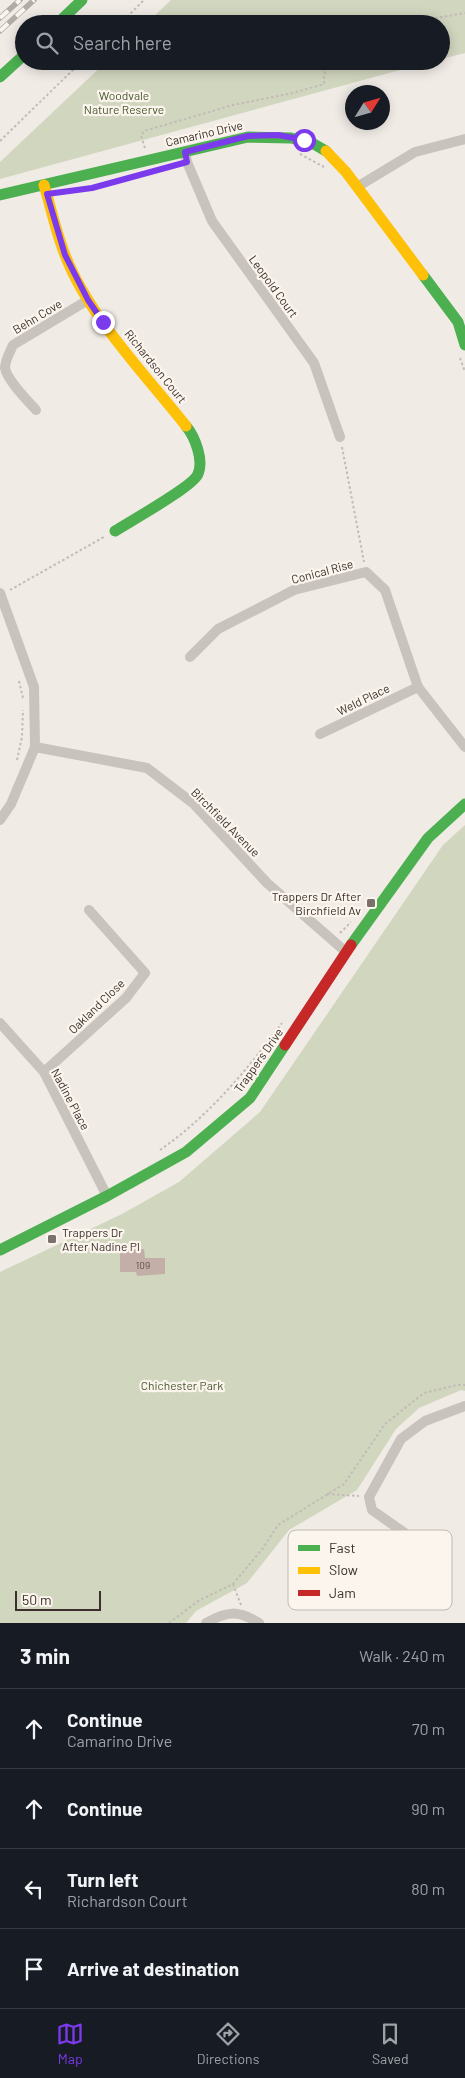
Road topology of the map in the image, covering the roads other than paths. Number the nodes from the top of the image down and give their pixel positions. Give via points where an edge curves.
1 (82, 0) edge
2 (66, 15) edge
3 (15, 63) edge
4 (0, 77) edge
5 (465, 140) edge
6 (185, 152) junction
7 (44, 185) junction
8 (357, 187) junction
9 (0, 195) edge
10 (88, 300) junction
11 (461, 320) edge
12 (462, 348) edge
13 (36, 410) dead end
14 (340, 437) road end
15 (116, 530) road end
16 (1, 594) edge
17 (190, 657) dead end
18 (418, 687) junction
19 (320, 734) dead end
20 (465, 747) edge
21 (35, 748) junction
22 (465, 804) edge
23 (0, 820) edge
24 (89, 910) dead end
25 (346, 952) junction
26 (0, 1023) edge
27 (44, 1072) junction
28 (108, 1196) junction
29 (0, 1250) edge
30 (465, 1406) edge
31 (400, 1530) edge
32 (206, 1623) edge
33 (259, 1623) edge

1 - 2 main road
3 - 4 main road
5 - 8 street via 415,152
6 - 7 main road, Camarino Drive
6 - 8 main road, Camarino Drive via 248,136 278,135 304,140 330,154
6 - 14 street, Leopold Court via 212,221 314,363
7 - 9 main road, Camarino Drive
7 - 10 main road, Richardson Court via 65,255
8 - 11 main road, Camarino Drive
10 - 13 street, Behn Cove via 13,346 7,356 5,369
10 - 15 main road, Richardson Court via 190,431 201,462 198,476
11 - 12 main road, Camarino Drive
16 - 21 street via 34,687
17 - 18 street, Conical Rise via 218,629 294,590 366,572 386,590
18 - 19 street, Weld Place
18 - 20 street, Conical Rise
21 - 23 street via 11,804
21 - 25 street, Birchfield Avenue via 147,768 194,804 267,883
22 - 25 main road, Trappers Drive via 428,838
24 - 27 street, Oakland Close via 145,973 126,998
25 - 28 main road, Trappers Drive via 250,1098 186,1152
26 - 27 street, Nadine Place
27 - 28 street, Nadine Place
28 - 29 main road, Trappers Drive
30 - 31 street via 425,1421 400,1439 369,1496 372,1510
32 - 33 street via 223,1613 245,1614

